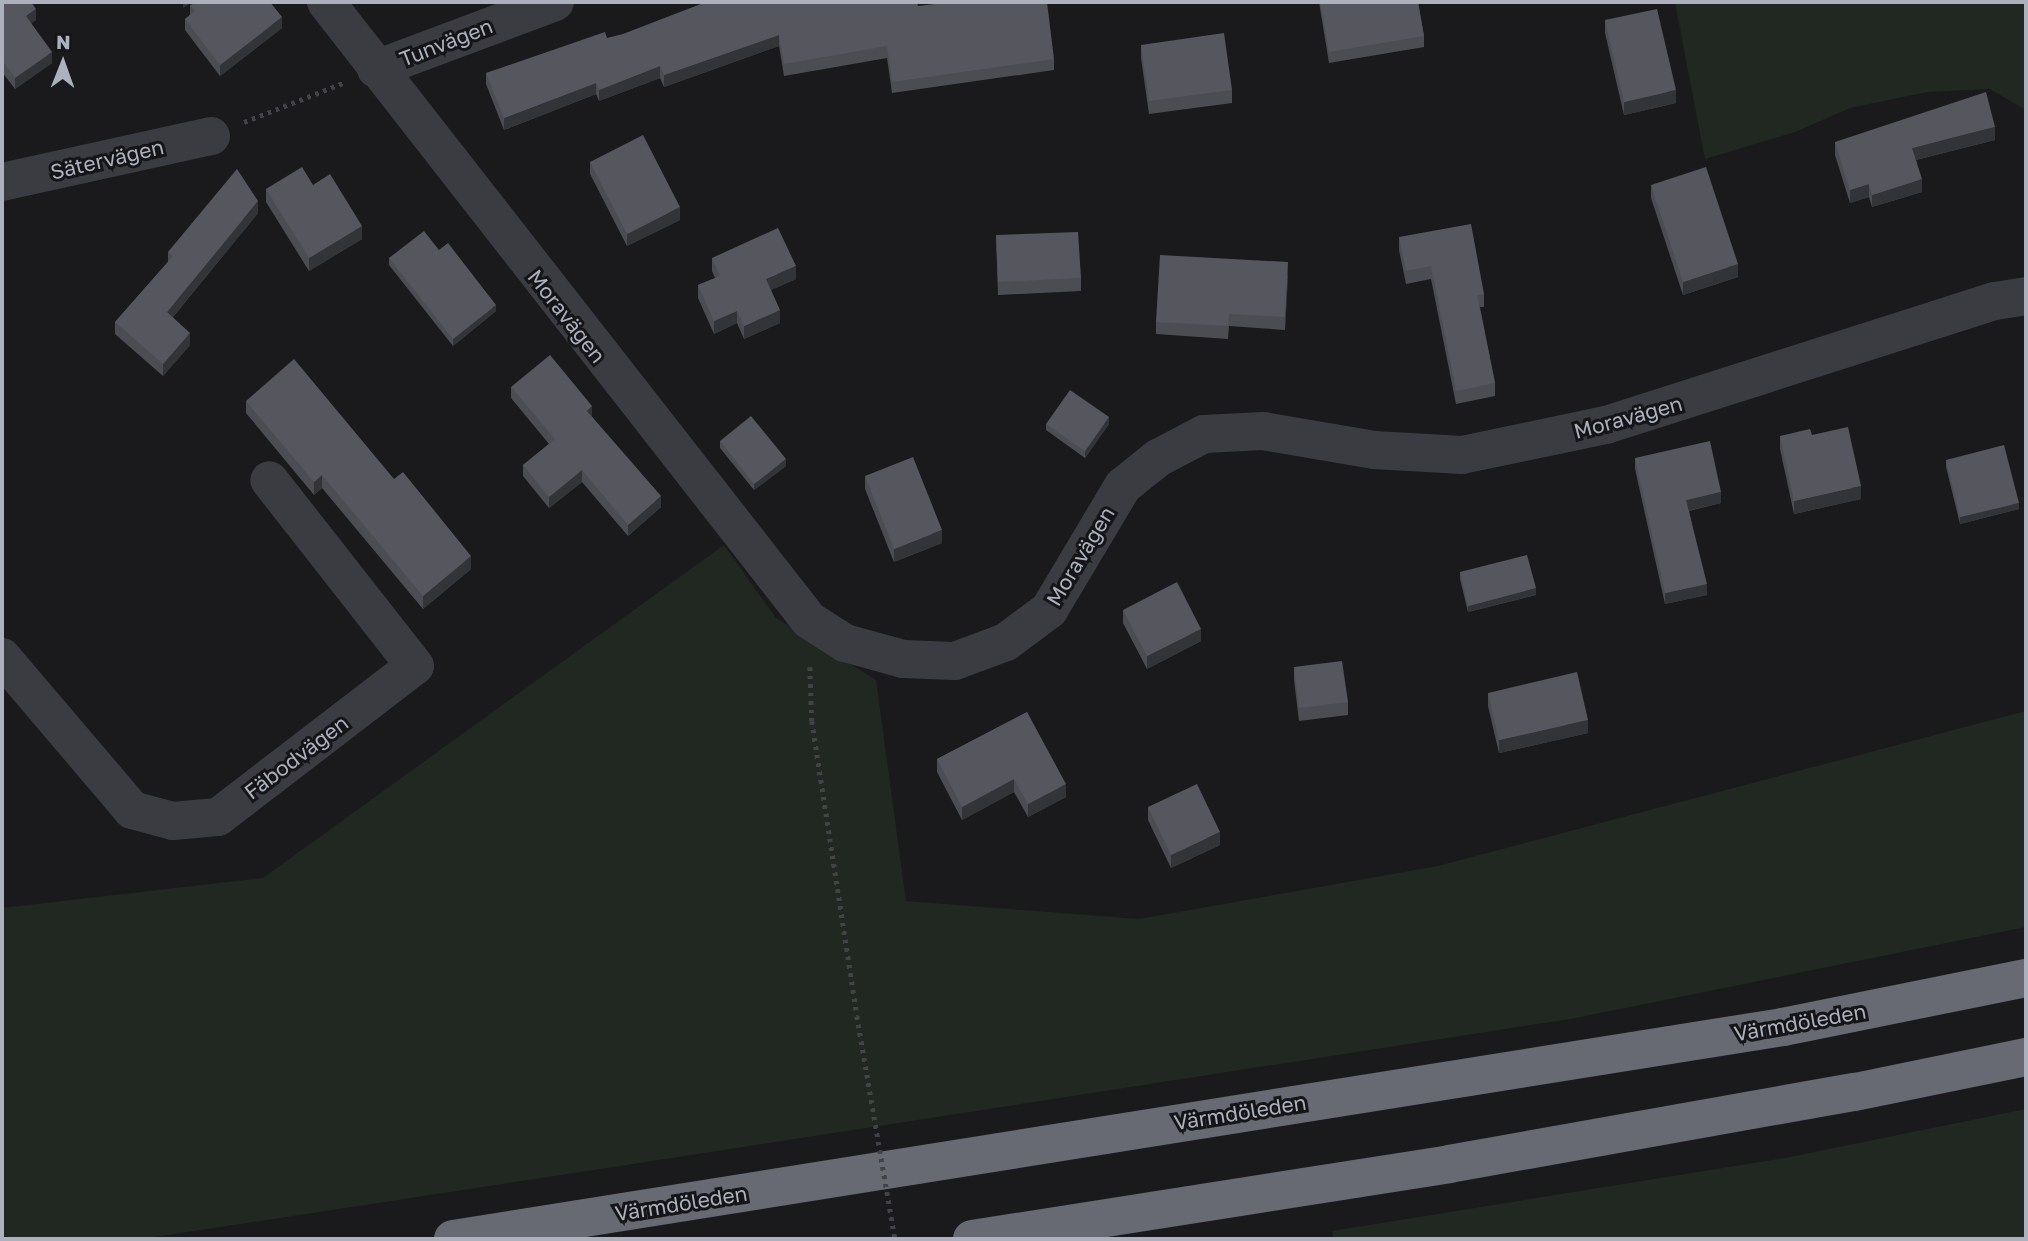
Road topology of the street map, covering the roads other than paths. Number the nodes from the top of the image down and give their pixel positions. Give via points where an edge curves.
1 (326, 2) edge
2 (555, 2) edge
3 (376, 69) junction
4 (211, 136) road end
5 (2, 182) edge
6 (2026, 296) edge
7 (269, 480) dead end
8 (2, 657) edge
9 (2026, 978) edge
10 (2026, 1056) edge
11 (453, 1239) edge
12 (972, 1239) edge

1 - 3 street, Moravägen
2 - 3 street, Tunvägen
3 - 6 street, Moravägen via 808,620 845,643 903,659 955,661 1006,642 1049,610 1123,486 1158,458 1204,435 1263,430 1374,450 1462,455 1606,425 1995,301
4 - 5 street, Sätervägen
7 - 8 street, Fäbodvägen via 415,666 218,817 173,821 132,810
9 - 11 highway, Värmdöleden via 1783,1027
10 - 12 highway via 1855,1093 1462,1162

